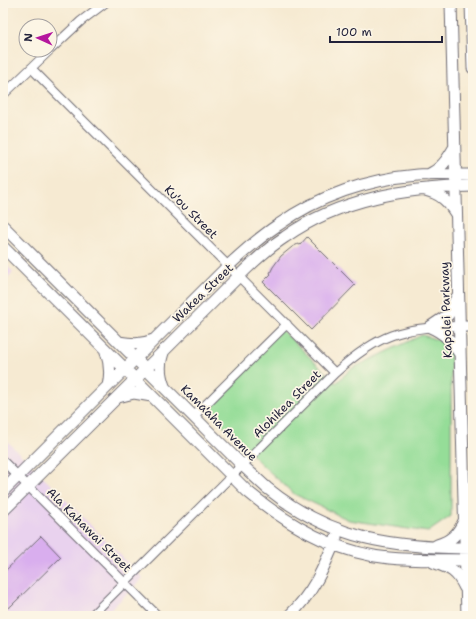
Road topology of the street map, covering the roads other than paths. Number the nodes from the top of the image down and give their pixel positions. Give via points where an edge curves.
1 (105, 3) edge
2 (451, 3) edge
3 (471, 3) edge
4 (58, 43) edge
5 (42, 58) edge
6 (31, 68) junction
7 (473, 68) edge
8 (3, 95) edge
9 (455, 147) junction
10 (427, 175) junction
11 (455, 175) junction
12 (473, 175) edge
13 (473, 186) edge
14 (456, 187) junction
15 (422, 189) junction
16 (456, 215) junction
17 (3, 226) edge
18 (3, 247) edge
19 (228, 266) junction
20 (239, 276) junction
21 (458, 294) junction
22 (287, 324) junction
23 (460, 326) junction
24 (473, 326) edge
25 (430, 327) junction
26 (154, 340) junction
27 (119, 342) junction
28 (166, 348) junction
29 (105, 349) junction
30 (460, 354) junction
31 (135, 358) junction
32 (145, 368) junction
33 (125, 369) junction
34 (335, 373) junction
35 (135, 379) junction
36 (108, 386) junction
37 (165, 388) junction
38 (152, 396) junction
39 (118, 397) junction
40 (194, 416) junction
41 (3, 461) edge
42 (242, 466) junction
43 (18, 476) junction
44 (231, 476) junction
45 (28, 486) junction
46 (3, 491) edge
47 (3, 511) edge
48 (464, 520) junction
49 (339, 530) junction
50 (333, 544) junction
51 (431, 547) junction
52 (469, 554) edge
53 (429, 560) junction
54 (125, 583) junction
55 (466, 592) junction
56 (91, 616) edge
57 (158, 616) edge
58 (289, 616) edge
59 (467, 616) edge

1 - 4 street
2 - 9 street, Kapolei Parkway
3 - 7 street
5 - 6 street
6 - 8 street
6 - 19 street, Ku'ou Street
9 - 10 street via 444,164
9 - 11 street, Kapolei Parkway
10 - 11 street, Wakea Street
10 - 19 street, Wakea Street via 375,182 310,205 263,235
11 - 12 street, Wakea Street
11 - 14 street, Kapolei Parkway
13 - 14 street, Wakea Street
14 - 15 street, Wakea Street
14 - 16 street, Kapolei Parkway
15 - 16 street via 444,198
15 - 20 street, Wakea Street via 375,196 325,214 286,236
16 - 21 street, Kapolei Parkway
17 - 27 street, Kama'aha Avenue
18 - 29 street
19 - 20 street, Ku'ou Street
19 - 26 street, Wakea Street
20 - 22 street, Ku'ou Street
20 - 28 street, Wakea Street
21 - 23 street, Kapolei Parkway
21 - 25 street via 448,315
22 - 34 street, Ku'ou Street
22 - 40 street
23 - 24 street
23 - 25 street, Alohikea Street
23 - 30 street, Kapolei Parkway
25 - 30 street via 448,338
25 - 34 street, Alohikea Street via 405,331 382,339 360,351
26 - 27 street via 136,344
26 - 31 street, Wakea Street
27 - 31 street, Kama'aha Avenue
28 - 32 street, Wakea Street
28 - 37 street via 160,359 161,378
29 - 33 street
29 - 36 street via 110,369
30 - 48 street, Kapolei Parkway
31 - 32 street, Kama'aha Avenue
31 - 33 street, Wakea Street
32 - 35 street, Wakea Street
32 - 37 street, Kama'aha Avenue
33 - 35 street
33 - 36 street, Wakea Street
34 - 42 street, Alohikea Street
35 - 38 street
35 - 39 street, Wakea Street
36 - 43 street, Wakea Street
37 - 40 street, Kama'aha Avenue
38 - 39 street via 134,393
38 - 44 street
39 - 45 street, Wakea Street
40 - 42 street, Kama'aha Avenue
41 - 43 street, Ala Kahawai Street
42 - 44 street, Alohikea Street
42 - 49 street, Kama'aha Avenue via 294,507
43 - 45 street, Ala Kahawai Street
43 - 46 street, Wakea Street
44 - 50 street via 247,492 284,519
44 - 54 street, Alohikea Street
45 - 47 street, Wakea Street
45 - 54 street, Ala Kahawai Street
48 - 51 street via 451,540
48 - 52 street, Kapolei Parkway
49 - 50 street
49 - 51 street, Kama'aha Avenue via 383,542
50 - 53 street via 383,558
50 - 58 street via 314,587
51 - 52 street, Kama'aha Avenue
52 - 53 street
52 - 55 street, Kapolei Parkway
53 - 55 street via 452,570 461,580
54 - 56 street, Alohikea Street
54 - 57 street, Ala Kahawai Street
55 - 59 street, Kapolei Parkway

